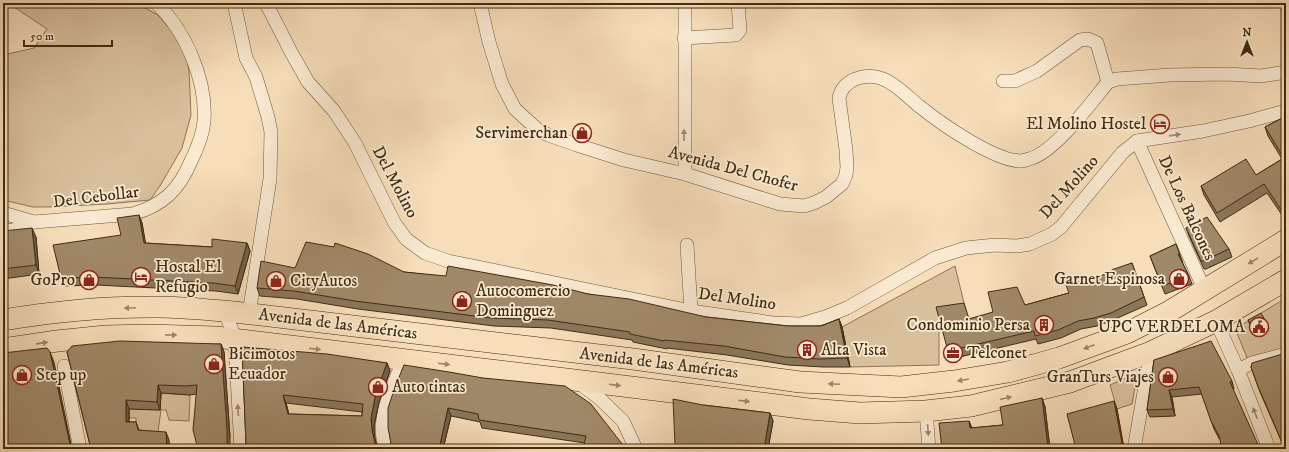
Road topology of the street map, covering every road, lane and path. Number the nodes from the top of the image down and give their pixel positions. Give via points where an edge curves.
1 (156, 3) edge
2 (234, 3) edge
3 (266, 3) edge
4 (480, 3) edge
5 (685, 3) edge
6 (738, 3) edge
7 (684, 38) junction
8 (1286, 72) edge
9 (1003, 81) dead end
10 (1108, 82) junction
11 (1286, 111) edge
12 (1136, 141) junction
13 (685, 174) junction
14 (3, 213) edge
15 (34, 222) junction
16 (3, 231) edge
17 (1286, 240) edge
18 (687, 245) dead end
19 (1286, 280) edge
20 (1205, 291) junction
21 (225, 311) junction
22 (691, 311) junction
23 (249, 314) junction
24 (3, 320) edge
25 (1216, 321) junction
26 (235, 339) junction
27 (3, 349) edge
28 (1151, 352) junction
29 (1286, 354) edge
30 (404, 359) junction
31 (64, 366) dead end
32 (1238, 370) junction
33 (574, 380) junction
34 (926, 411) junction
35 (80, 449) edge
36 (241, 449) edge
37 (386, 449) edge
38 (636, 449) edge
39 (929, 449) edge
40 (1134, 449) edge
41 (1269, 449) edge

1 - 15 street, Del Cebollar via 178,28 190,52 203,98 204,121 198,146 189,167 178,186 147,210 133,214
2 - 23 street via 246,58 256,77 271,132 270,178
3 - 22 street, Del Molino via 308,82 334,111 355,143 394,222 406,239 425,253 448,261
4 - 13 street, Avenida Del Chofer via 502,84 515,109 529,123 548,135 577,145 624,160
5 - 7 street
6 - 7 street via 740,30 736,35
13 -> 7 street
8 - 10 street via 1261,76 1170,75
9 - 10 street via 1015,81 1037,71 1080,40 1088,39 1097,42
10 - 13 street, Avenida Del Chofer via 1053,146 1030,159 1020,161 995,154 970,141 892,84 873,76 858,77 840,92 846,175 842,184 826,197 804,206 780,204
12 -> 11 street via 1203,131
12 - 20 street, De Los Balcones
12 - 22 street, Del Molino via 1123,152 1061,227 1030,244 966,248 935,258 847,308 825,318 801,324 773,323
14 - 15 street
15 - 16 street, Del Cebollar
17 -> 20 main road, Avenida de las Américas
18 - 22 street
19 - 25 main road, Avenida de las Américas
20 -> 23 main road, Avenida de las Américas via 1127,333 1059,358 1008,372 901,387 800,382 633,359
21 - 23 main road, Avenida de las Américas
21 -> 24 main road, Avenida de las Américas via 149,307 56,312
21 - 26 street
25 - 28 main road, Avenida de las Américas
25 - 32 street
27 -> 26 main road, Avenida de las Américas via 106,336 173,335
26 -> 30 main road, Avenida de las Américas
36 -> 26 street
34 -> 28 main road, Avenida de las Américas via 971,406 1070,382
28 - 40 street
29 - 32 street via 1252,363
30 -> 33 main road, Avenida de las Américas
30 - 37 street via 386,406 381,430
31 - 35 street
41 -> 32 street
33 -> 34 main road, Avenida de las Américas via 809,410 860,413
33 - 38 street via 599,398 623,421
34 -> 39 street

